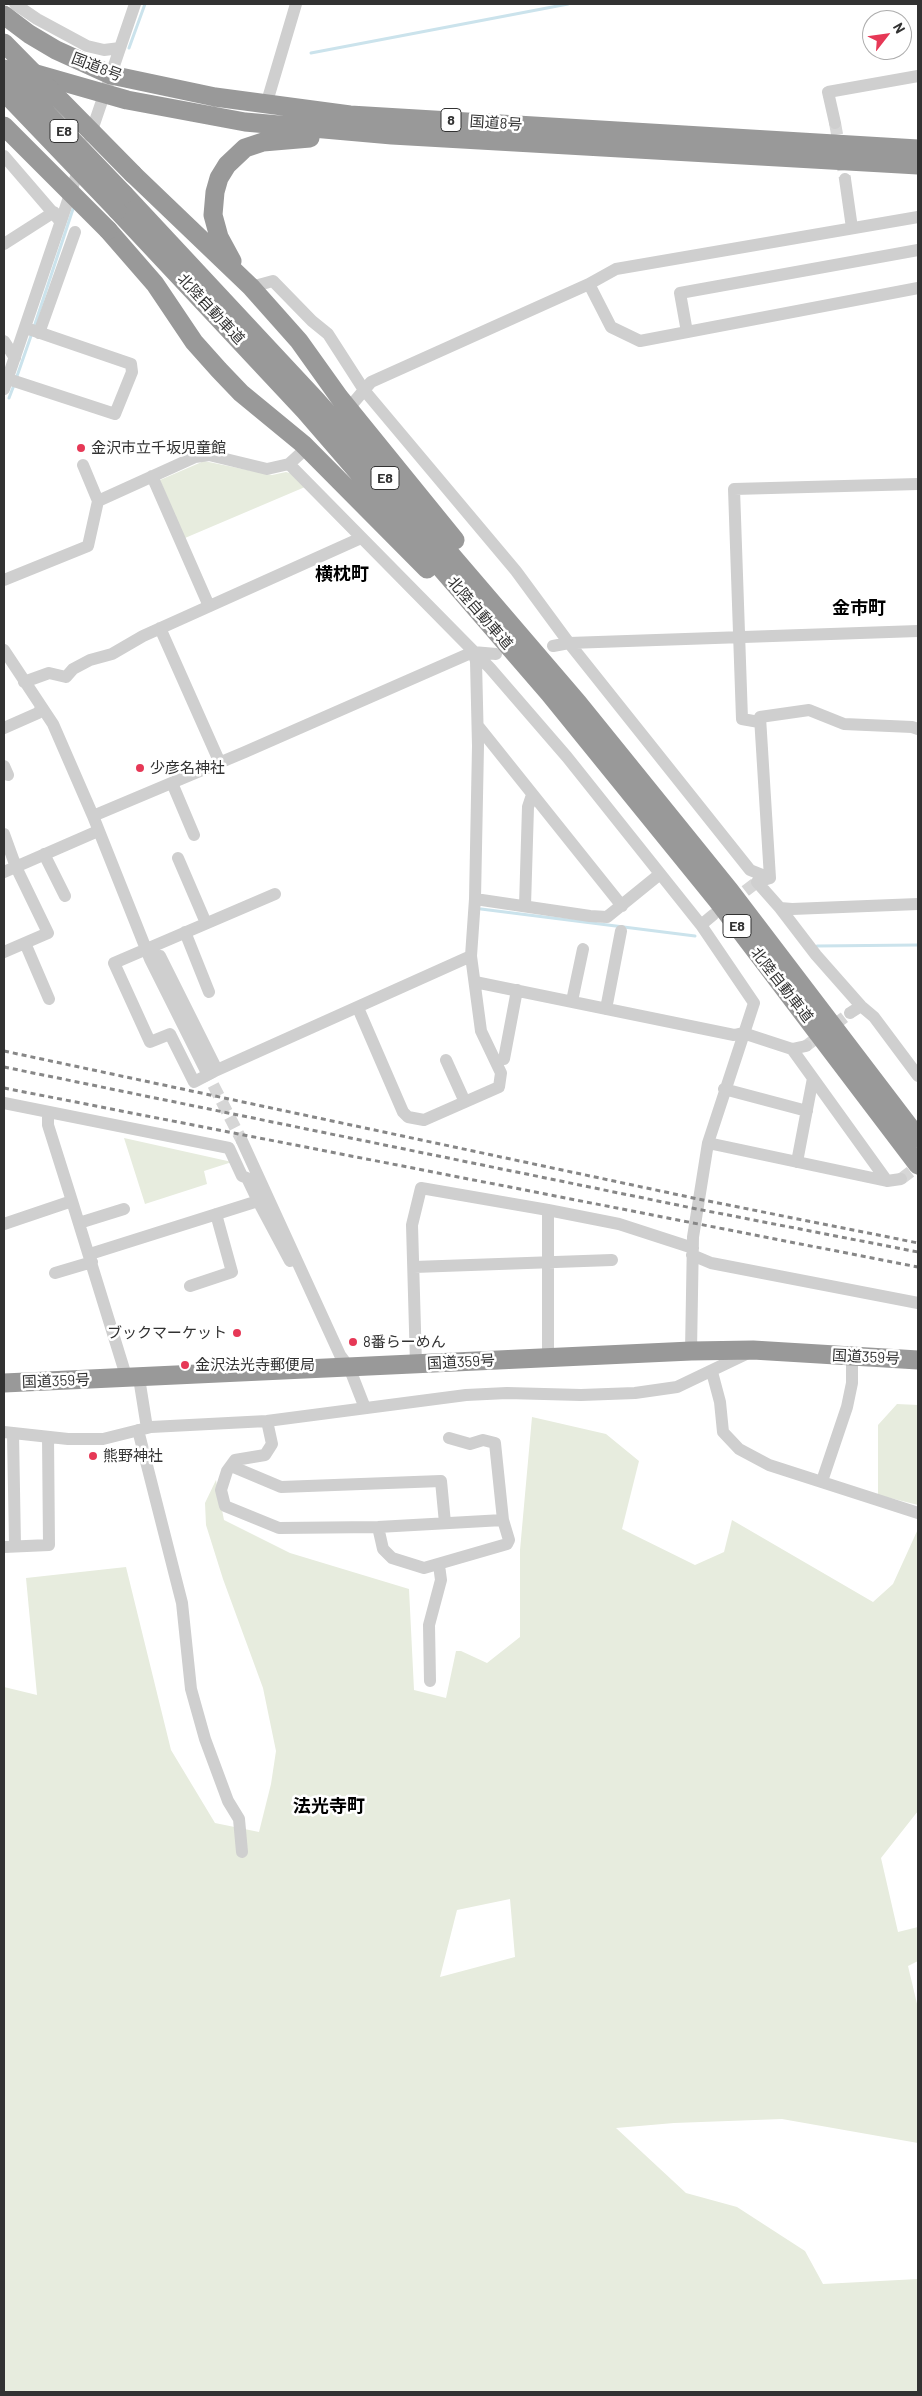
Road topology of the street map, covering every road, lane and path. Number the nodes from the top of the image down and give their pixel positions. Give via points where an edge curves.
1 (15, 4) edge
2 (135, 4) edge
3 (296, 4) edge
4 (4, 15) edge
5 (4, 43) edge
6 (120, 48) junction
7 (4, 64) edge
8 (4, 69) edge
9 (111, 75) junction
10 (918, 76) edge
11 (4, 92) edge
12 (105, 94) junction
13 (266, 105) junction
14 (835, 123) tunnel mouth
15 (4, 126) edge
16 (392, 135) junction
17 (918, 149) edge
18 (4, 158) edge
19 (918, 165) edge
20 (845, 179) tunnel mouth
21 (121, 202) junction
22 (57, 216) junction
23 (918, 217) edge
24 (852, 228) junction
25 (75, 232) dead end
26 (4, 244) edge
27 (918, 250) edge
28 (589, 284) junction
29 (251, 287) junction
30 (918, 288) edge
31 (33, 330) junction
32 (687, 332) junction
33 (4, 341) edge
34 (15, 358) junction
35 (11, 382) edge
36 (364, 390) junction
37 (354, 402) dead end
38 (300, 454) dead end
39 (289, 464) junction
40 (83, 465) dead end
41 (152, 476) junction
42 (918, 484) edge
43 (98, 501) junction
44 (361, 538) junction
45 (4, 580) edge
46 (209, 606) junction
47 (160, 628) junction
48 (918, 631) edge
49 (739, 637) junction
50 (570, 643) junction
51 (553, 646) dead end
52 (4, 650) edge
53 (473, 652) junction
54 (496, 654) dead end
55 (24, 682) junction
56 (549, 693) junction
57 (41, 708) junction
58 (760, 722) junction
59 (477, 724) junction
60 (4, 728) edge
61 (918, 729) edge
62 (220, 763) junction
63 (635, 773) junction
64 (172, 783) junction
65 (532, 795) junction
66 (93, 816) junction
67 (98, 831) junction
68 (4, 834) edge
69 (194, 835) dead end
70 (44, 854) junction
71 (178, 858) dead end
72 (16, 867) junction
73 (4, 872) edge
74 (660, 874) junction
75 (770, 878) junction
76 (274, 894) dead end
77 (65, 896) dead end
78 (475, 899) junction
79 (918, 904) edge
80 (525, 906) junction
81 (622, 906) junction
82 (780, 908) junction
83 (713, 915) dead end
84 (206, 923) junction
85 (701, 925) junction
86 (621, 931) dead end
87 (185, 932) junction
88 (25, 943) junction
89 (583, 949) dead end
90 (4, 952) edge
91 (148, 954) junction
92 (471, 956) junction
93 (475, 982) junction
94 (517, 990) junction
95 (209, 992) dead end
96 (49, 999) dead end
97 (572, 1002) junction
98 (358, 1008) junction
99 (606, 1009) junction
100 (743, 1034) junction
101 (806, 1046) tunnel mouth
102 (792, 1049) junction
103 (504, 1059) dead end
104 (446, 1060) dead end
105 (211, 1069) junction
106 (918, 1074) edge
107 (813, 1078) junction
108 (724, 1090) junction
109 (465, 1102) junction
110 (4, 1103) edge
111 (807, 1110) junction
112 (48, 1112) junction
113 (918, 1138) edge
114 (242, 1141) tunnel mouth
115 (708, 1143) junction
116 (797, 1162) junction
117 (918, 1165) edge
118 (901, 1179) tunnel mouth
119 (887, 1181) junction
120 (72, 1201) junction
121 (258, 1201) junction
122 (124, 1208) dead end
123 (548, 1210) junction
124 (216, 1214) junction
125 (79, 1223) junction
126 (4, 1224) edge
127 (692, 1251) junction
128 (91, 1258) junction
129 (612, 1260) dead end
130 (548, 1261) junction
131 (301, 1266) junction
132 (414, 1267) junction
133 (55, 1273) dead end
134 (190, 1286) dead end
135 (918, 1303) edge
136 (752, 1350) junction
137 (691, 1351) junction
138 (852, 1356) junction
139 (548, 1358) junction
140 (918, 1360) edge
141 (416, 1364) junction
142 (349, 1367) junction
143 (712, 1372) junction
144 (133, 1378) junction
145 (4, 1383) edge
146 (366, 1408) junction
147 (267, 1421) junction
148 (142, 1429) junction
149 (8, 1433) edge
150 (48, 1437) junction
151 (449, 1438) dead end
152 (231, 1466) junction
153 (822, 1482) junction
154 (918, 1513) edge
155 (503, 1520) junction
156 (446, 1523) junction
157 (378, 1527) junction
158 (9, 1547) edge
159 (439, 1565) junction
160 (430, 1681) dead end
161 (242, 1852) dead end

1 - 6 street via 87,46 104,50
2 - 6 street
3 - 13 street
4 - 9 highway, 国道8号 / 8 via 56,50
5 - 29 highway, bridge via 133,174
6 - 9 street
7 - 12 highway, 国道8号 / 8
8 - 21 highway, 北陸自動車道 / E8, bridge
9 - 12 street
9 - 13 highway, 国道8号 / 8 via 215,98
10 - 14 street via 828,92
11 - 21 highway, 北陸自動車道 / E8, bridge
12 - 16 highway, 国道8号 / 8 via 245,122
12 - 22 street
13 - 17 highway, 国道8号 / 8 via 350,115
15 - 56 highway, bridge via 108,230 155,284 194,342 241,393 303,444
16 - 19 highway, 国道8号 / 8
16 - 29 highway via 263,142 245,148 227,165 219,178 212,205 214,226 226,253
18 - 22 street
20 - 24 street
21 - 56 highway, 北陸自動車道 / E8
21 - 63 highway, 北陸自動車道 / E8 via 245,323 393,486
22 - 26 street
22 - 31 street
23 - 24 street
24 - 28 street via 616,269
25 - 31 street
27 - 32 street via 680,293
28 - 32 street via 611,327 640,341
28 - 36 street via 371,382
29 - 36 street via 273,281 328,334
29 - 63 highway via 300,341 339,397 430,508
30 - 32 street
31 - 34 street
31 - 35 street via 131,364 132,372 116,414
33 - 34 street
34 - 35 street
36 - 37 street
36 - 50 street via 516,571
38 - 39 street
39 - 41 street via 267,469 209,455 196,457
39 - 44 street
40 - 43 street
41 - 43 street
41 - 46 street
42 - 49 street via 734,489
43 - 45 street via 88,546
44 - 46 street
44 - 53 street
46 - 47 street
47 - 55 street via 112,654 90,660 66,677 49,673
47 - 62 street
48 - 49 street
49 - 50 street
49 - 58 street via 742,718
50 - 51 street
50 - 75 street via 750,870
52 - 55 street
53 - 54 street
53 - 59 street
53 - 62 street
53 - 74 street via 567,757
55 - 57 street
56 - 117 highway, 北陸自動車道 / E8 via 717,900
57 - 60 street via 38,713
57 - 66 street via 53,724
58 - 61 street via 760,717 809,710 844,724
58 - 75 street
59 - 65 street
59 - 78 street
62 - 64 street
63 - 113 highway, 北陸自動車道 / E8 via 736,898
64 - 66 street
64 - 69 street
65 - 80 street via 528,808
65 - 81 street
66 - 67 street
67 - 70 street
67 - 91 street
68 - 72 street
70 - 72 street
70 - 77 street
71 - 84 street
72 - 73 street
72 - 88 street via 48,933
74 - 81 street
74 - 85 street
75 - 82 street via 757,882
76 - 84 street
78 - 80 street
78 - 92 street
79 - 82 street
80 - 81 street via 607,917
82 - 106 street via 855,1009 874,1017
83 - 85 street
84 - 87 street
85 - 100 street via 754,1003
86 - 99 street
87 - 91 street
87 - 95 street
88 - 90 street
88 - 96 street
89 - 97 street
91 - 105 street
91 - 105 street via 114,963 150,1042 170,1034 194,1082
92 - 93 street
92 - 98 street
93 - 94 street
93 - 109 street via 481,1031 501,1073 499,1087
94 - 97 street
94 - 103 street
97 - 99 street
98 - 105 street
98 - 109 street via 408,1117 424,1120
99 - 100 street
100 - 102 street
100 - 108 street
101 - 102 street
102 - 107 street
104 - 109 street
107 - 111 street
107 - 119 street
108 - 111 street
108 - 115 street
110 - 112 street
111 - 116 street
112 - 120 street via 48,1125
112 - 121 street via 229,1148
114 - 131 street
115 - 116 street
115 - 127 street
116 - 119 street
118 - 119 street
120 - 125 street
120 - 126 street
121 - 124 street
121 - 131 street via 288,1261
122 - 125 street
123 - 127 street via 619,1224
123 - 130 street
123 - 132 street via 421,1188 412,1225
124 - 128 street
124 - 134 street via 232,1272
125 - 128 street
127 - 135 street via 711,1263
127 - 137 street
128 - 133 street
128 - 144 street
129 - 130 street
130 - 132 street
130 - 139 street
131 - 142 street via 340,1355
132 - 141 street
136 - 137 highway, 国道359号
136 - 138 highway, 国道359号
136 - 143 street
137 - 139 highway, 国道359号
138 - 140 highway, 国道359号
138 - 153 street via 852,1383 847,1407
139 - 141 highway, 国道359号
141 - 142 highway, 国道359号
142 - 144 highway, 国道359号
142 - 146 street
143 - 146 street via 677,1387 636,1393 466,1395
143 - 153 street via 723,1432 739,1449 769,1465
144 - 145 highway, 国道359号
144 - 148 street
146 - 147 street
147 - 148 street
147 - 152 street via 272,1444 265,1455 235,1460
148 - 150 street via 103,1439
148 - 161 street via 182,1602 191,1688 204,1739 228,1801 239,1818
149 - 150 street
149 - 158 street
150 - 158 street via 49,1546
151 - 155 street via 470,1444 483,1440 495,1443
152 - 156 street via 281,1487 441,1481
152 - 157 street via 221,1490 225,1506 279,1528
153 - 154 street
155 - 156 street
155 - 159 street via 508,1544
156 - 157 street
157 - 159 street via 383,1549 392,1558 424,1568
159 - 160 street via 441,1580 429,1624

